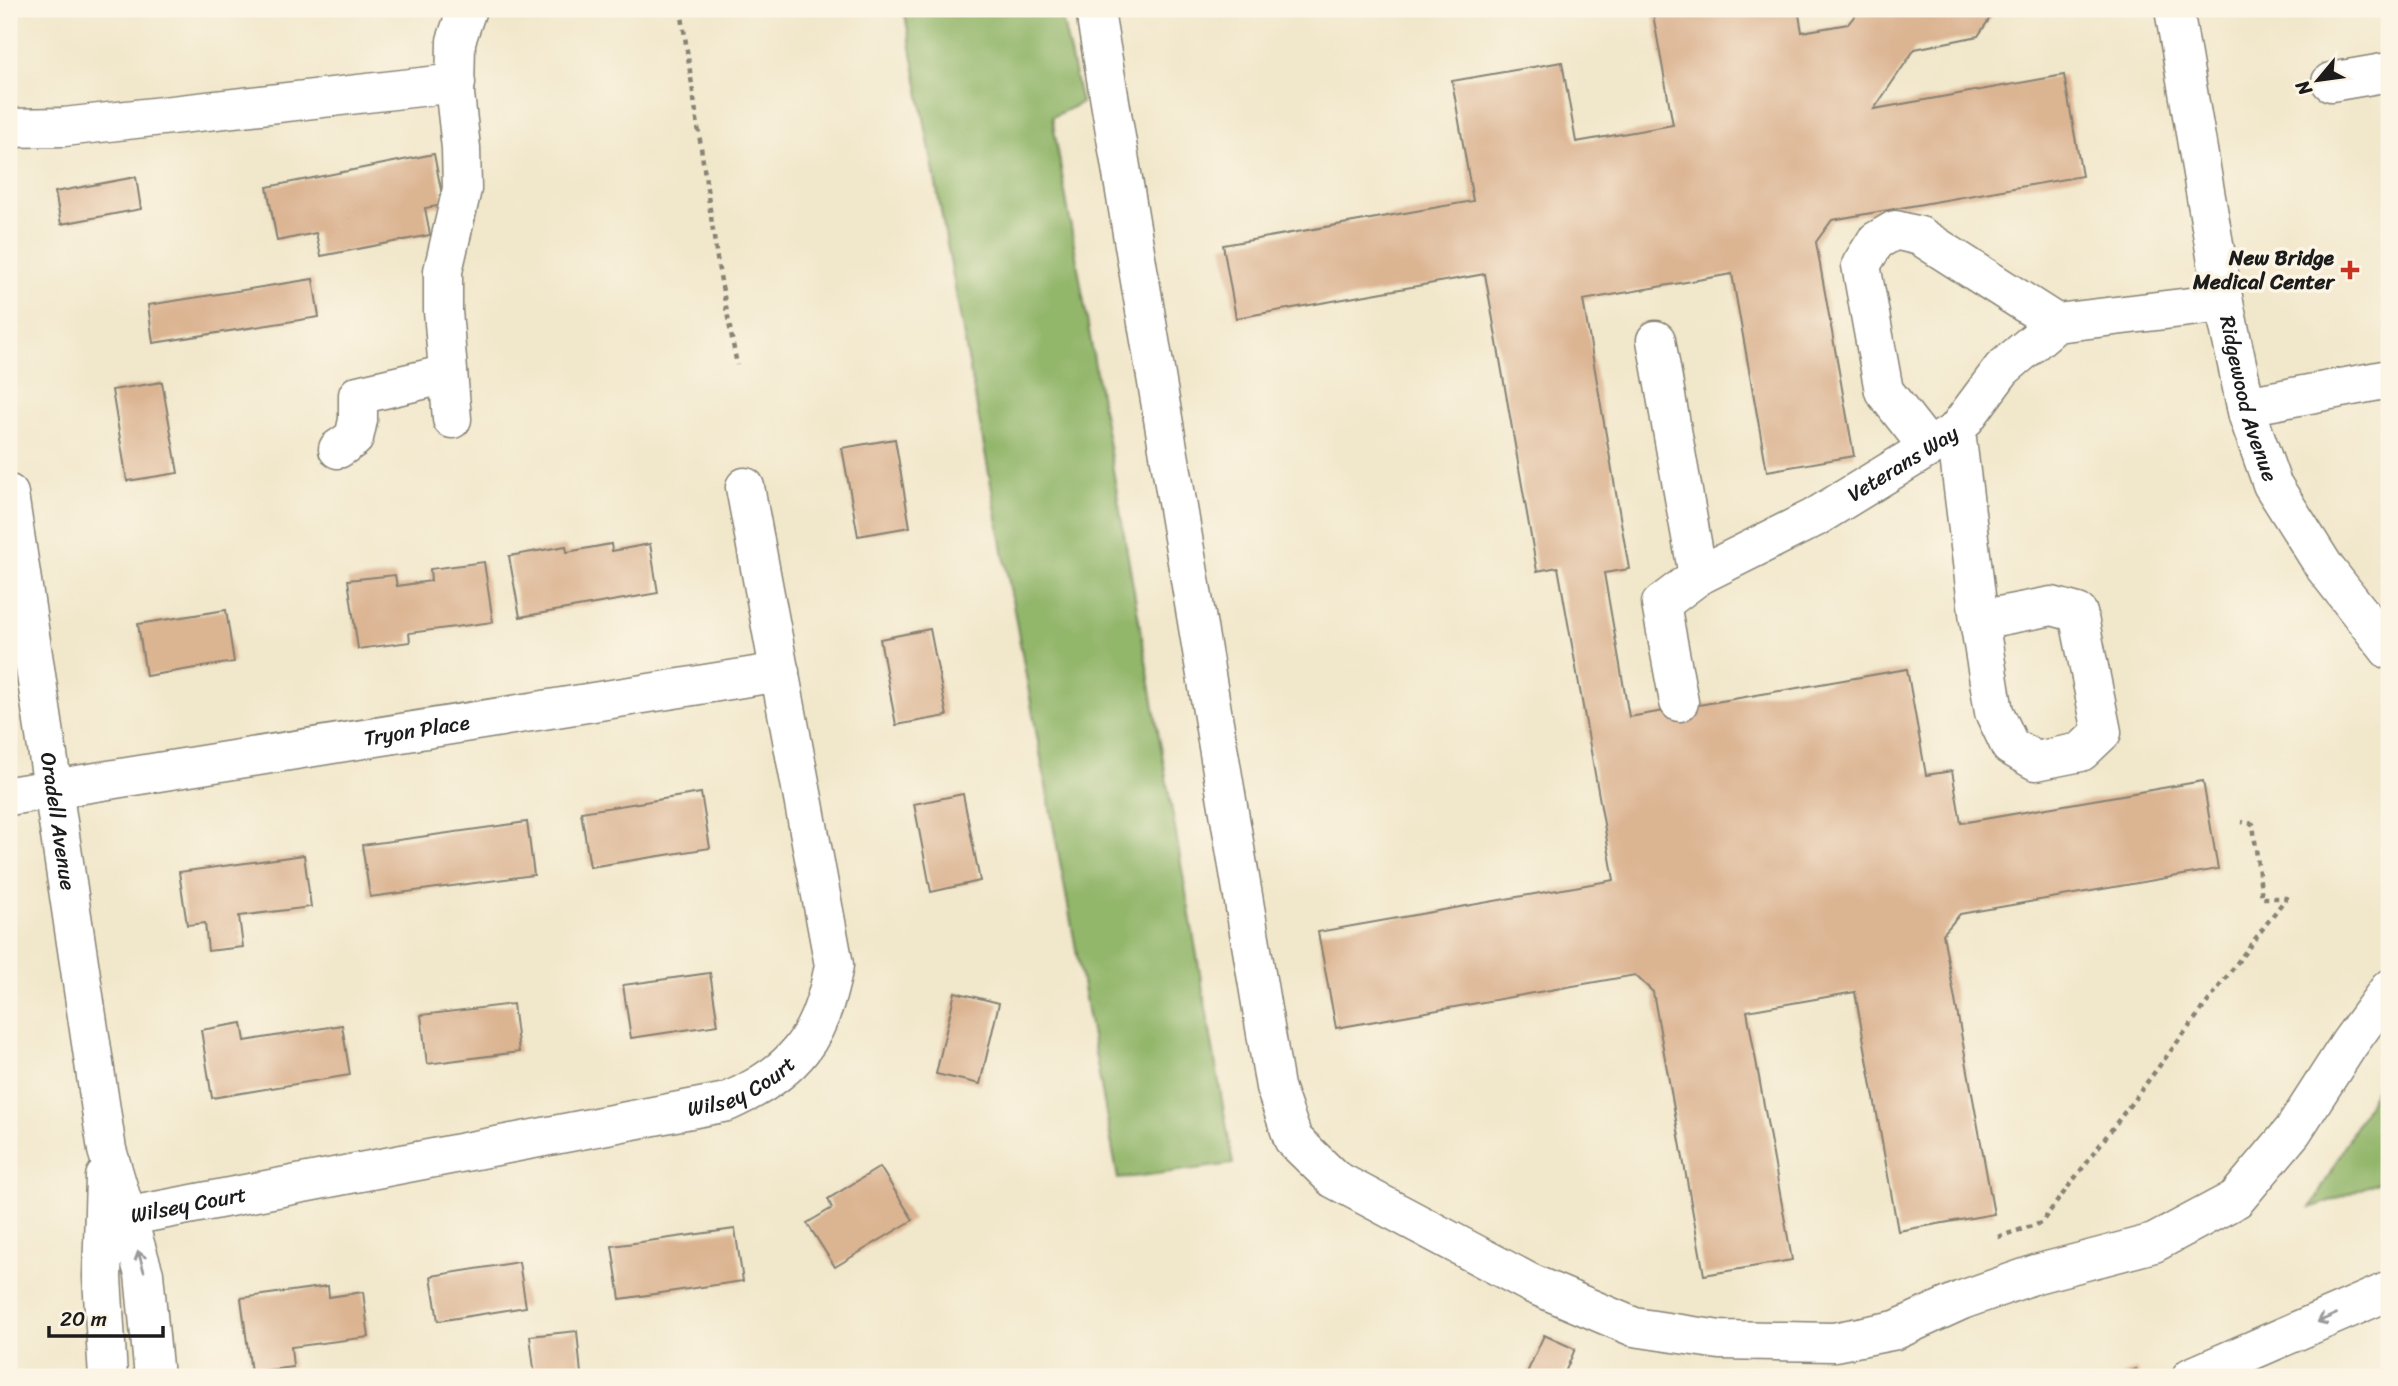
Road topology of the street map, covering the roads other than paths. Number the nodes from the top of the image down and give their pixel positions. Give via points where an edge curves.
1 (467, 9) edge
2 (1096, 9) edge
3 (2174, 9) edge
4 (2389, 72) edge
5 (2332, 82) dead end
6 (456, 83) junction
7 (9, 128) edge
8 (2224, 303) junction
9 (2056, 323) junction
10 (1656, 340) dead end
11 (448, 374) junction
12 (2389, 379) edge
13 (2246, 406) junction
14 (452, 419) dead end
15 (1942, 439) junction
16 (338, 449) dead end
17 (745, 487) dead end
18 (9, 494) edge
19 (1698, 576) junction
20 (1979, 620) dead end
21 (2389, 650) edge
22 (780, 672) junction
23 (1679, 702) dead end
24 (52, 789) junction
25 (9, 796) edge
26 (2389, 989) edge
27 (116, 1219) junction
28 (2389, 1291) edge
29 (108, 1377) edge
30 (154, 1377) edge
31 (2191, 1377) edge

1 - 6 main road via 457,41
2 - 26 main road via 1275,1087 1293,1139 1334,1179 1530,1283 1634,1327 1720,1340 1834,1342 1896,1330 2036,1273 2154,1243 2236,1199 2293,1132
3 - 8 main road, Ridgewood Avenue
4 - 5 main road
6 - 7 main road via 64,127
6 - 11 main road via 462,189 443,271
8 - 9 main road
8 - 13 main road, Ridgewood Avenue
9 - 15 main road, Veterans Way via 2002,369
9 - 15 main road via 1920,236 1895,230 1876,241 1861,265 1884,391
10 - 19 main road
11 - 14 main road
11 - 16 main road via 358,395 354,438
12 - 13 main road
13 - 21 main road, Ridgewood Avenue via 2272,484 2325,568
15 - 19 main road, Veterans Way via 1814,518
15 - 20 main road
17 - 22 main road, Wilsey Court
18 - 24 main road, Oradell Avenue
19 - 23 main road, Veterans Way via 1661,604
22 - 24 main road, Tryon Place
22 - 27 main road, Wilsey Court via 834,965 828,999 814,1031 792,1061 758,1088 727,1102
24 - 25 main road, Tryon Place
24 - 27 main road, Oradell Avenue
27 - 29 main road, Oradell Avenue via 102,1277
30 -> 27 main road, Oradell Avenue via 144,1274
28 -> 31 main road

